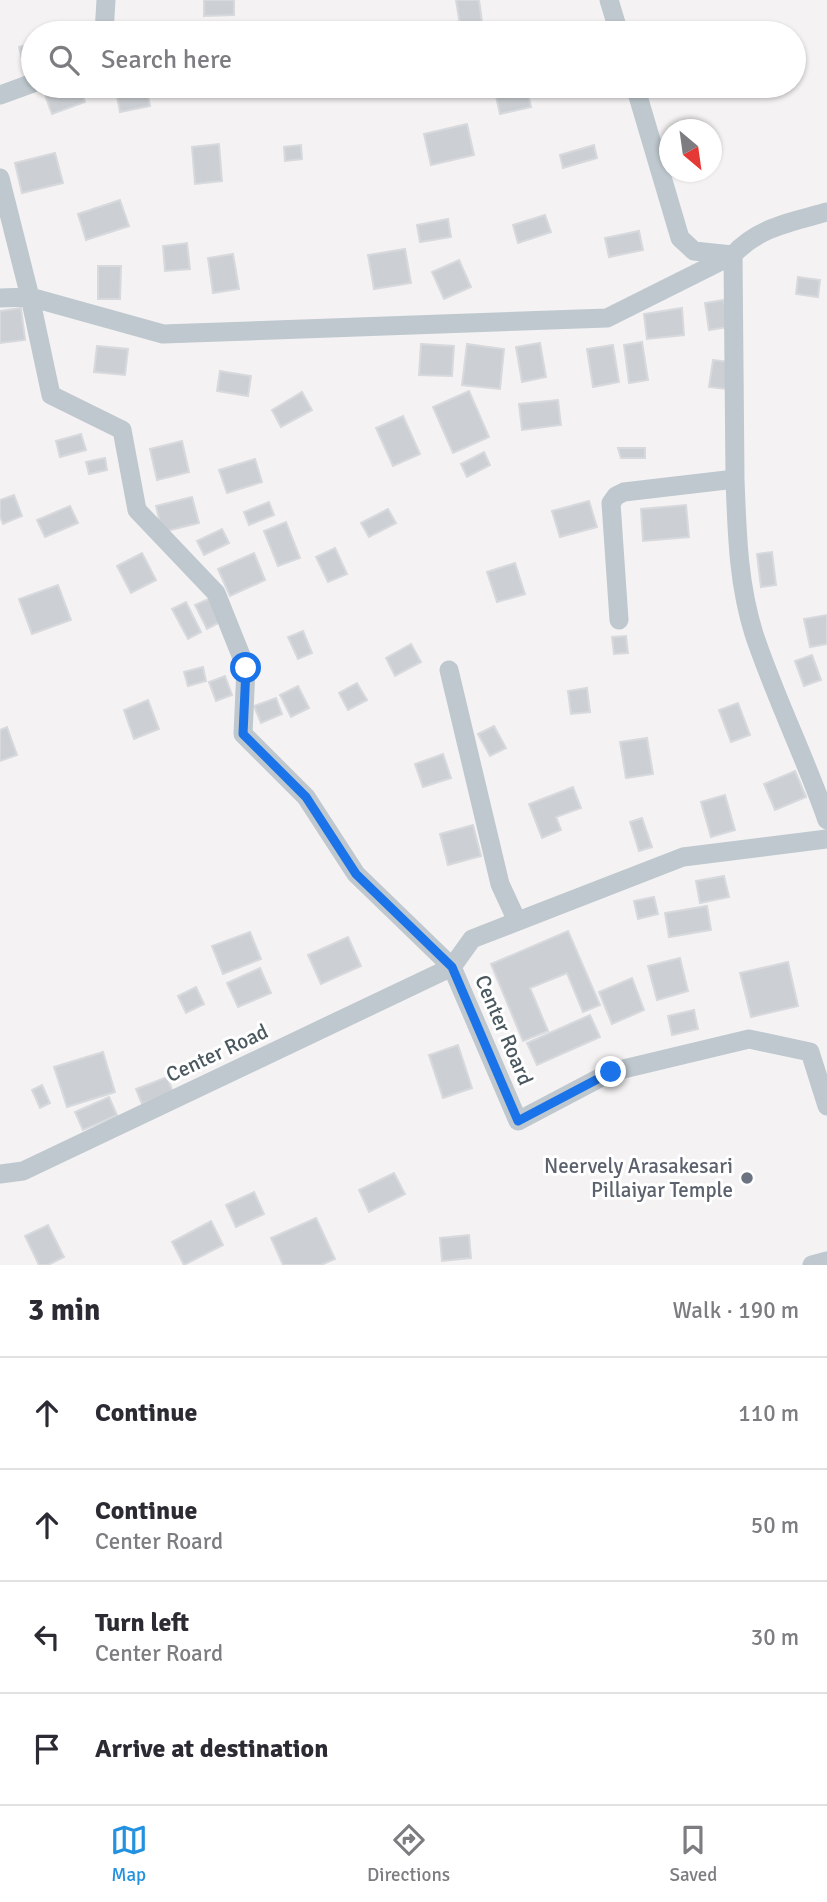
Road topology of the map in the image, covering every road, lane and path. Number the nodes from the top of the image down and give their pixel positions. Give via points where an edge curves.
1 (106, 0) edge
2 (609, 0) edge
3 (105, 21) edge
4 (615, 21) edge
5 (21, 87) edge
6 (0, 95) edge
7 (639, 98) edge
8 (0, 177) edge
9 (827, 212) edge
10 (733, 255) junction
11 (30, 297) junction
12 (0, 298) edge
13 (734, 479) junction
14 (619, 620) dead end
15 (449, 670) dead end
16 (827, 820) edge
17 (827, 839) edge
18 (517, 921) junction
19 (452, 967) junction
20 (827, 1106) edge
21 (0, 1174) edge
22 (827, 1261) edge
23 (812, 1265) edge

1 - 3 street
2 - 4 street
5 - 6 street
7 - 10 street via 680,238 694,251
8 - 11 street
9 - 10 street via 782,224 747,240
10 - 11 street via 607,317 163,334
10 - 13 street
11 - 12 street
11 - 19 street via 51,395 121,430 137,510 216,593 246,668 243,734 306,797 356,874
13 - 14 street via 616,496 611,503
13 - 16 street via 738,562 754,633
15 - 18 street via 500,884
17 - 18 street via 683,857
18 - 19 street via 472,939
19 - 20 street, Center Roard via 518,1121 611,1072 749,1039 810,1052
19 - 21 street, Center Road via 23,1171
22 - 23 street

